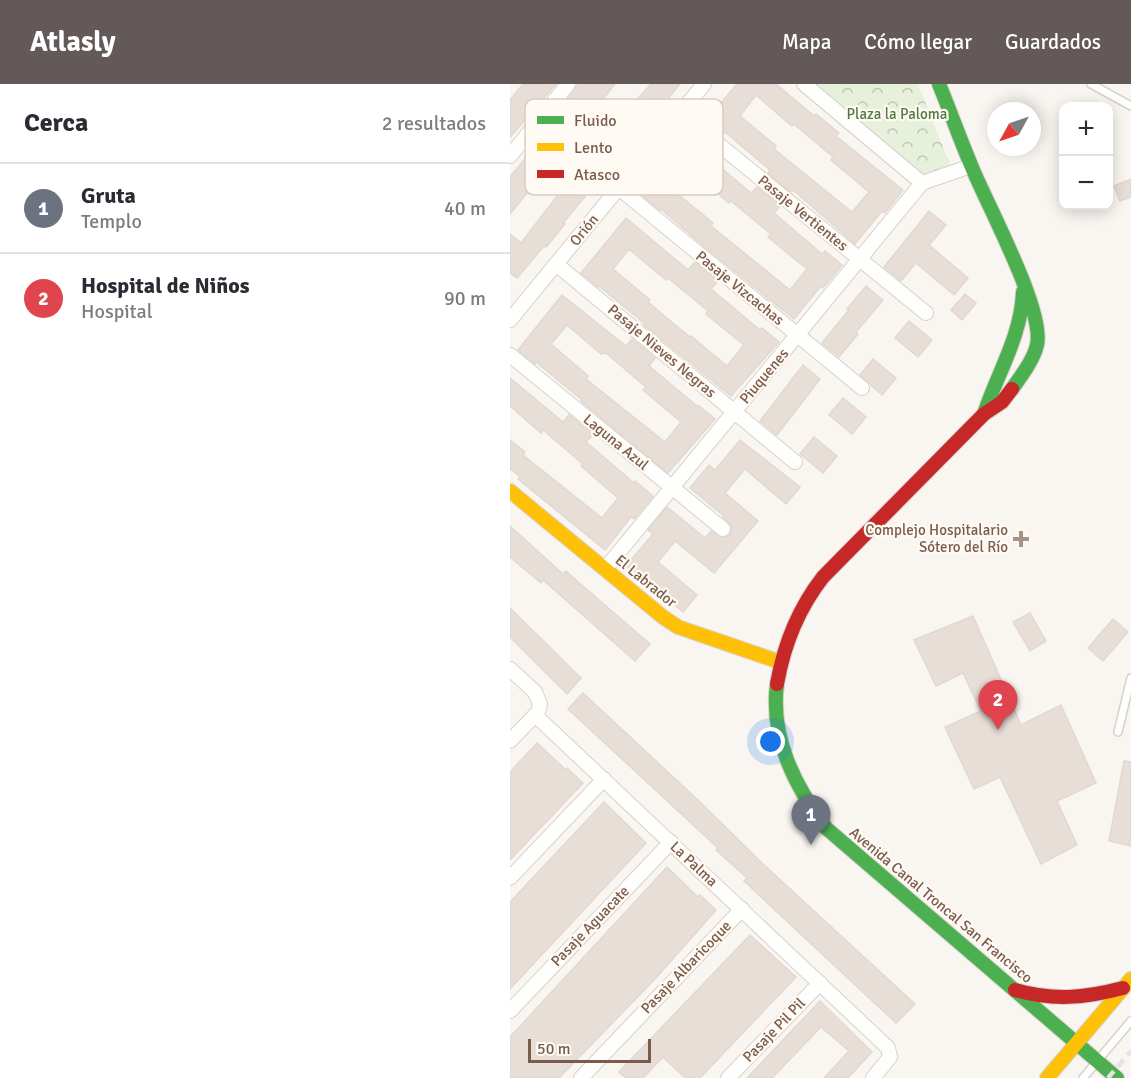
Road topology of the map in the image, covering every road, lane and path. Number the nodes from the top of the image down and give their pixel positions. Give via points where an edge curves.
1 (568, 84) edge
2 (704, 84) edge
3 (804, 84) edge
4 (939, 84) edge
5 (1091, 84) edge
6 (556, 99) edge
7 (692, 99) edge
8 (1131, 105) edge
9 (525, 137) edge
10 (723, 147) edge
11 (510, 156) edge
12 (970, 166) junction
13 (922, 183) junction
14 (613, 195) edge
15 (627, 195) edge
16 (860, 259) junction
17 (556, 264) junction
18 (1022, 282) junction
19 (926, 313) dead end
20 (510, 320) edge
21 (797, 335) junction
22 (510, 355) edge
23 (862, 388) dead end
24 (734, 412) junction
25 (984, 414) junction
26 (795, 462) dead end
27 (672, 487) junction
28 (510, 491) edge
29 (723, 529) dead end
30 (604, 568) junction
31 (780, 662) junction
32 (510, 669) edge
33 (1131, 678) edge
34 (535, 715) junction
35 (1118, 732) dead end
36 (510, 741) edge
37 (600, 783) junction
38 (671, 842) junction
39 (510, 878) edge
40 (742, 909) junction
41 (820, 983) junction
42 (1127, 984) edge
43 (1015, 990) junction
44 (510, 1011) edge
45 (1131, 1021) edge
46 (1076, 1044) junction
47 (1097, 1061) junction
48 (581, 1078) edge
49 (728, 1078) edge
50 (873, 1078) edge
51 (1047, 1078) edge
52 (1083, 1078) edge
53 (1117, 1078) edge

1 - 6 street
2 - 7 street, Orión
3 - 13 street
4 - 12 main road, Avenida Canal Troncal San Francisco
5 - 8 lane
9 - 11 street
10 - 16 street, Pasaje Vertientes
12 - 13 street
12 - 18 main road, Avenida Canal Troncal San Francisco
13 - 16 street, Piuquenes
14 - 17 street, Orión
15 - 21 street, Pasaje Vizcachas
16 - 19 street, Pasaje Vertientes
16 - 21 street, Piuquenes
17 - 20 street, Orión
17 - 24 street, Pasaje Nieves Negras
18 - 25 main road, Avenida Canal Troncal San Francisco via 1018,333
18 - 25 main road, Avenida Canal Troncal San Francisco via 1031,301 1037,345 1016,385 1002,402
21 - 23 street, Pasaje Vizcachas
21 - 24 street, Piuquenes
22 - 27 street, Laguna Azul
24 - 26 street, Pasaje Nieves Negras
24 - 27 street, Piuquenes
25 - 31 main road, Avenida Canal Troncal San Francisco via 820,581 797,616
27 - 29 street, Laguna Azul
27 - 30 street, Piuquenes
28 - 30 main road, El Labrador
30 - 31 main road, El Labrador via 678,627
31 - 43 main road, Avenida Canal Troncal San Francisco via 776,702 780,743 794,781 813,813 839,841
32 - 34 street via 538,696
33 - 35 lane
34 - 36 street
34 - 37 street, La Palma
37 - 38 street, La Palma
37 - 39 street
38 - 40 street, La Palma
38 - 44 street, Pasaje Aguacate
40 - 41 street, La Palma
40 - 48 street, Pasaje Albaricoque
41 - 49 street, Pasaje Pil Pil
41 - 50 street, La Palma via 888,1048 890,1057
42 - 43 main road via 1095,996 1064,1000
42 - 46 main road
43 - 46 main road, Avenida Canal Troncal San Francisco
45 - 47 lane
46 - 47 main road, Avenida Canal Troncal San Francisco
46 - 51 main road
47 - 52 lane
47 - 53 main road, Avenida Canal Troncal San Francisco

